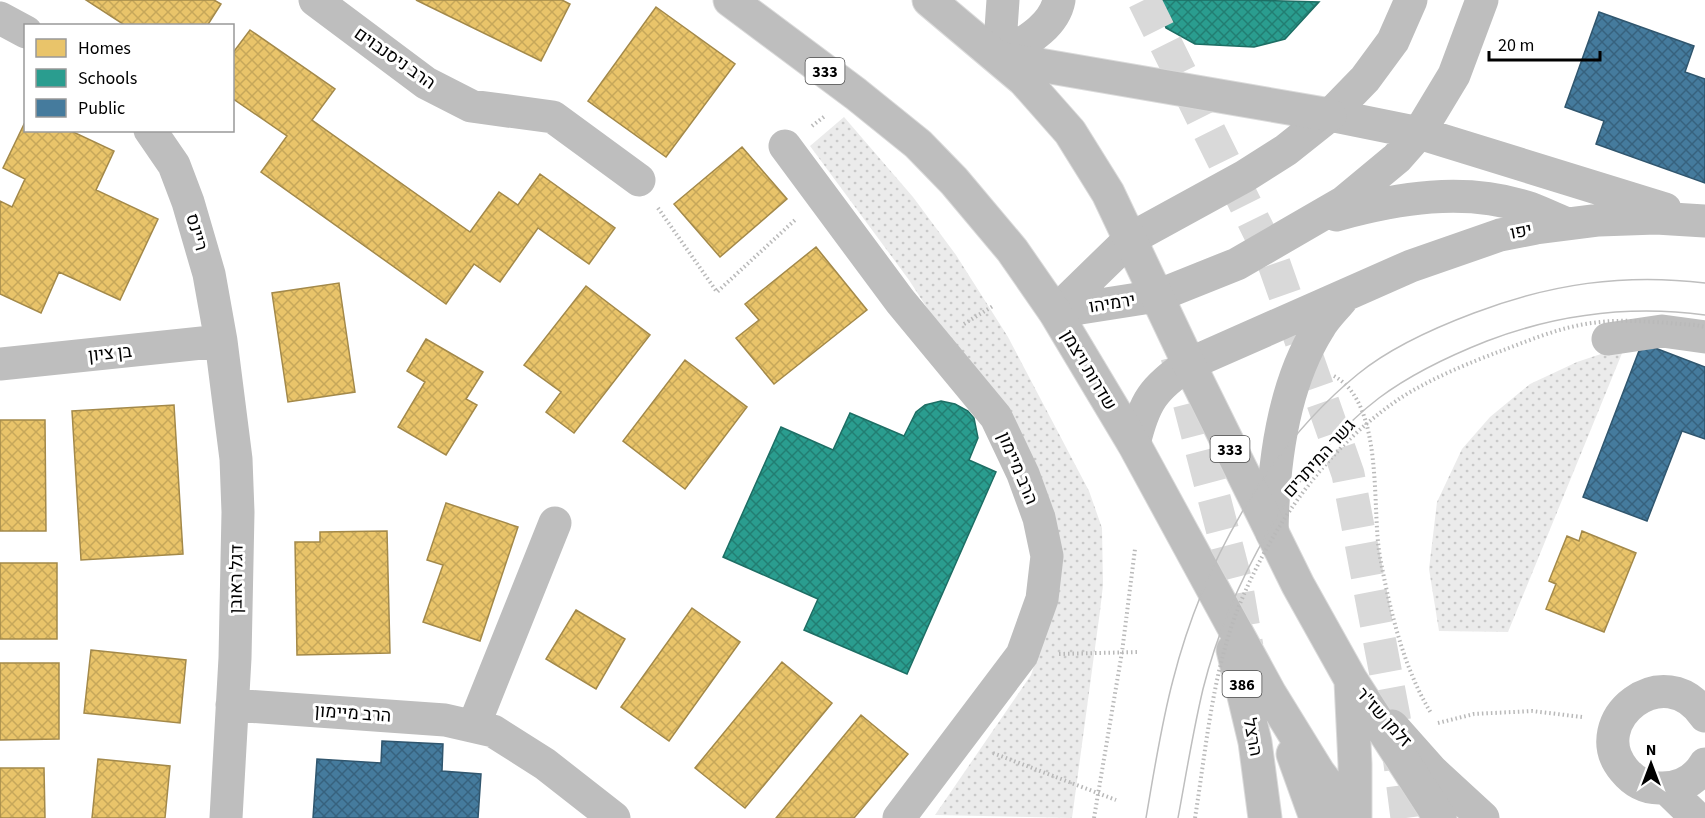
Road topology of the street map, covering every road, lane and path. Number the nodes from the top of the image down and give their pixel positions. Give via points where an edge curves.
1 (315, 0) edge
2 (730, 0) edge
3 (929, 0) edge
4 (1003, 0) edge
5 (1059, 0) edge
6 (1411, 0) edge
7 (1482, 0) edge
8 (0, 18) edge
9 (24, 31) edge
10 (999, 58) junction
11 (856, 94) junction
12 (1329, 115) junction
13 (151, 132) edge
14 (1419, 133) junction
15 (785, 146) joint
16 (639, 180) joint
17 (822, 195) junction
18 (1316, 220) junction
19 (1702, 220) edge
20 (1565, 223) junction
21 (1130, 239) junction
22 (1347, 294) junction
23 (1157, 296) junction
24 (1055, 312) junction
25 (1705, 327) edge
26 (1705, 337) edge
27 (1608, 339) dead end
28 (221, 341) junction
29 (1302, 358) junction
30 (0, 364) edge
31 (1189, 364) junction
32 (1134, 444) junction
33 (555, 523) dead end
34 (1272, 533) junction
35 (1135, 549) dead end
36 (1196, 557) junction
37 (1122, 652) junction
38 (1138, 652) dead end
39 (1022, 655) junction
40 (1351, 680) junction
41 (1270, 694) junction
42 (232, 705) junction
43 (1705, 716) edge
44 (1617, 722) junction
45 (1438, 723) junction
46 (474, 725) junction
47 (1444, 731) dead end
48 (958, 739) junction
49 (1704, 774) edge
50 (1667, 789) junction
51 (1099, 793) junction
52 (1116, 800) dead end
53 (226, 818) edge
54 (614, 818) edge
55 (899, 818) edge
56 (1094, 818) edge
57 (1195, 818) edge
58 (1265, 818) edge
59 (1316, 818) edge
60 (1354, 818) edge
61 (1440, 818) edge
62 (1483, 818) edge
63 (1696, 818) edge

1 - 16 street, הרב ניסנבוים via 426,83 471,106 553,117
2 - 11 street, שדרות ויצמן / 333
3 - 10 street
4 - 10 street
5 - 10 street via 1043,28
6 - 12 street, ירמיהו via 1393,41 1365,79
7 - 14 street, ירמיהו via 1454,75
8 - 9 street
10 - 12 street
10 - 21 street via 1070,132 1108,193
11 - 15 path
11 - 24 street, שדרות ויצמן / 333 via 918,144 954,181 1012,250
12 - 14 street
12 - 21 street, ירמיהו via 1286,150 1245,176
13 - 28 street, ריינס via 174,165 188,202 209,274
14 - 18 street, ירמיהו via 1373,180
14 - 19 street
15 - 17 street, הרב מיימון
16 - 17 path via 717,292
17 - 39 street, הרב מיימון via 900,301 996,417 1023,474 1047,556 1042,599
18 - 20 street via 1378,204 1451,196 1527,207
18 - 23 street, ירמיהו via 1237,264
19 - 20 street, יפו via 1656,218
20 - 22 street, יפו via 1500,235 1459,248
21 - 23 street, 333
21 - 24 street, ירמיהו
22 - 29 street, יפו via 1320,326
22 - 31 street, יפו
23 - 24 street, ירמיהו
23 - 31 street, 333
24 - 32 street, שדרות ויצמן / 333
25 - 57 path, גשר המיתרים, bridge via 1636,321 1592,323 1544,334 1466,364 1400,399 1352,436 1303,491 1270,542 1244,593 1223,659
26 - 27 street via 1662,331
28 - 30 street, בן ציון
28 - 42 street, דגל ראובן via 236,459 238,512
29 - 34 street, יפו via 1284,420
29 - 45 path via 1342,381 1355,397 1365,421 1371,442 1380,555 1407,664
31 - 32 street, יפו via 1151,396 1140,418
31 - 34 street, 333
32 - 36 street, שדרות ויצמן / 333
33 - 46 street
34 - 40 street, 333
35 - 37 path
36 - 41 street, שדרות ויצמן / 333
36 - 58 street, הרצל / 386 via 1235,657 1255,742
37 - 38 path
37 - 39 path
37 - 51 path
39 - 48 street, הרב מיימון
40 - 60 street
40 - 61 street, זלמן שז"ר
40 - 62 street, זלמן שז"ר via 1432,771
41 - 59 street
41 - 60 street, שדרות ויצמן / 333 via 1318,772
42 - 46 street, הרב מיימון
42 - 53 street, דגל ראובן
43 - 44 street via 1682,695 1651,692 1625,708
44 - 45 path via 1533,711 1474,714
44 - 50 street via 1614,744 1621,766 1630,778
45 - 47 path
46 - 54 street, הרב מיימון via 493,731 544,764
48 - 51 path
48 - 55 street, הרב מיימון
49 - 50 street
50 - 63 street
51 - 52 path
51 - 56 path

